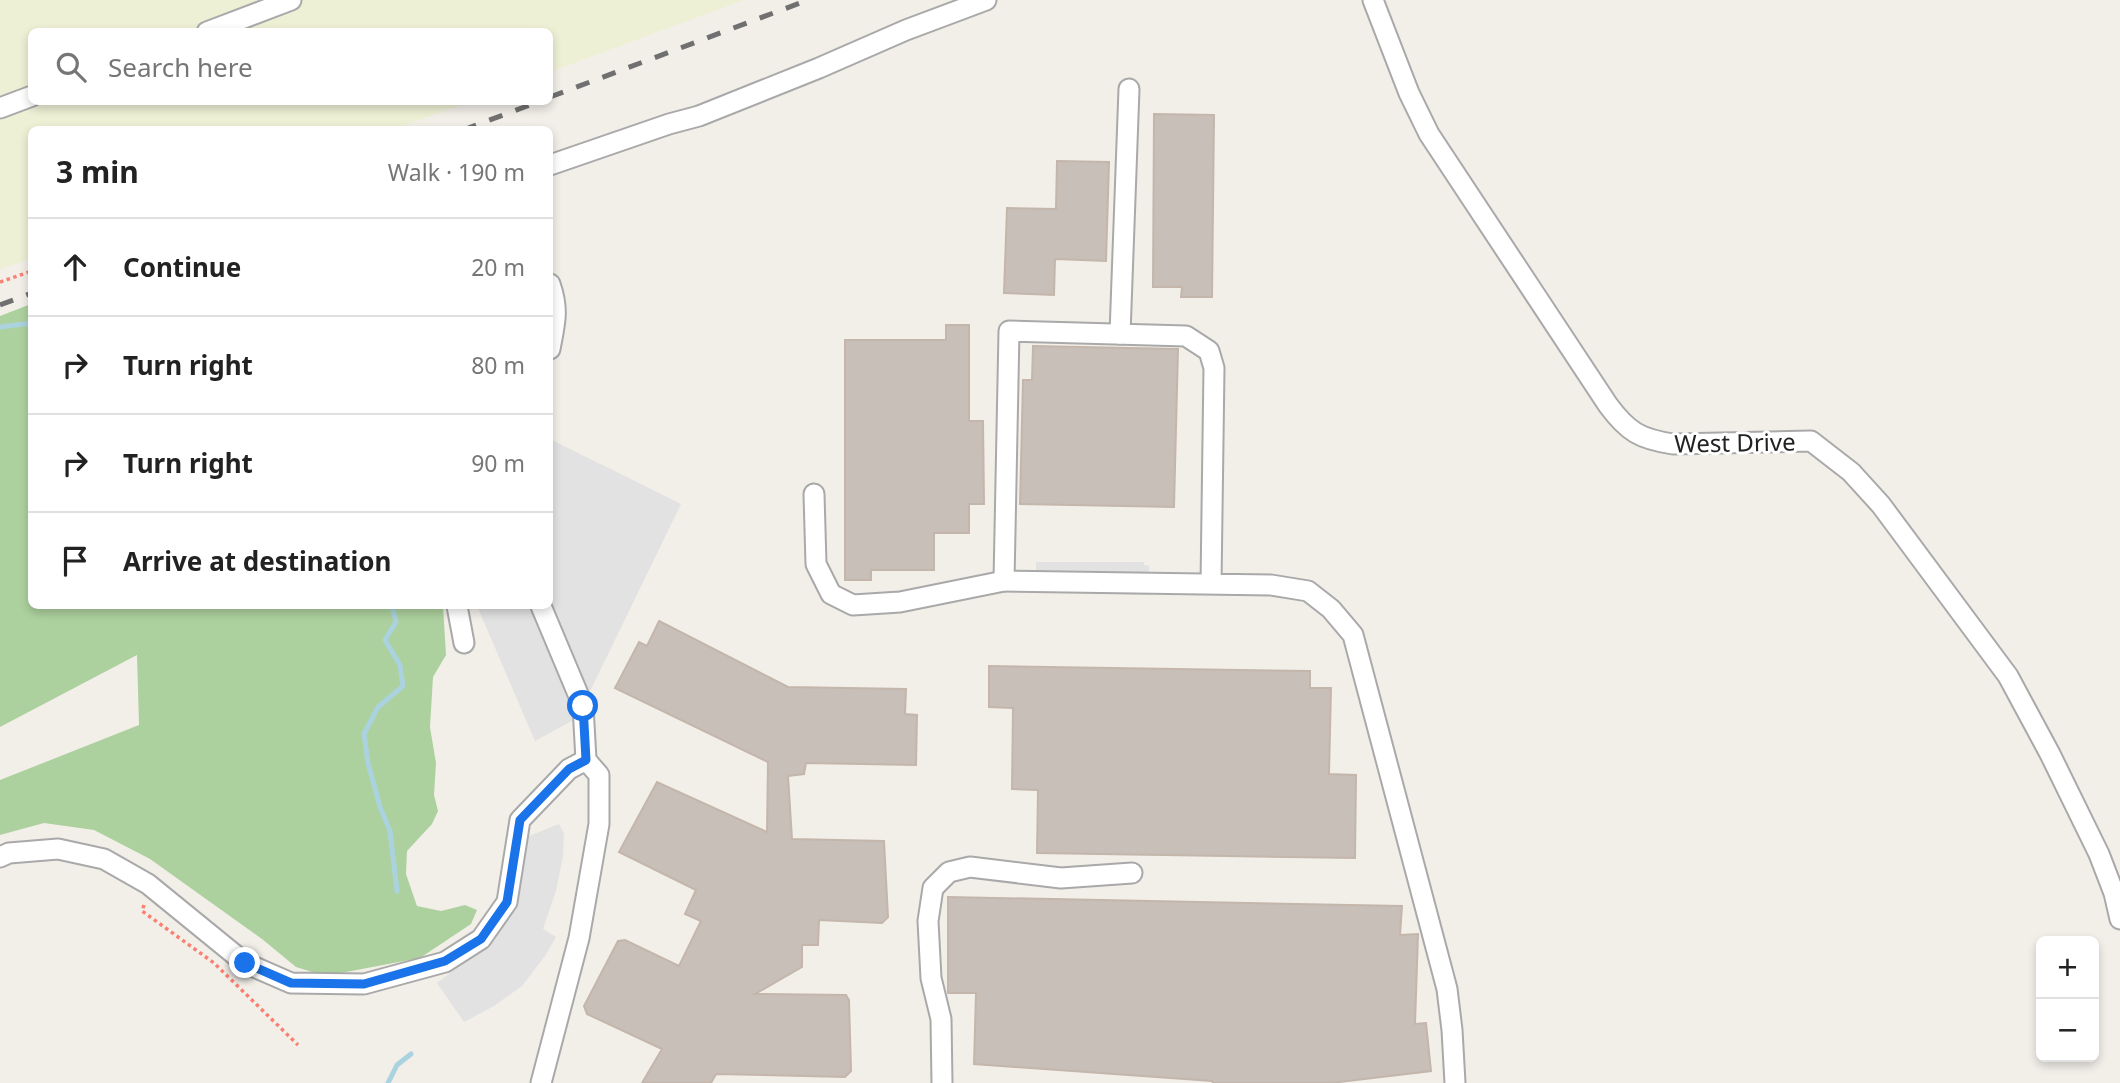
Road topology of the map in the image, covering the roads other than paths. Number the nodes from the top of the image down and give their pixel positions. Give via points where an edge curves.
1 (292, 0) edge
2 (986, 0) edge
3 (1373, 0) edge
4 (218, 28) edge
5 (1129, 89) dead end
6 (28, 98) edge
7 (0, 108) edge
8 (553, 164) edge
9 (553, 292) edge
10 (1120, 334) junction
11 (553, 335) edge
12 (814, 494) dead end
13 (1004, 581) junction
14 (1211, 584) junction
15 (458, 609) edge
16 (542, 609) edge
17 (464, 643) dead end
18 (586, 760) junction
19 (0, 857) edge
20 (1132, 873) dead end
21 (2120, 919) edge
22 (541, 1083) edge
23 (942, 1083) edge
24 (1455, 1083) edge

1 - 4 street
2 - 8 street via 699,116
3 - 21 street, West Drive via 1429,134 1632,433 1673,444 1811,441 1851,472 1881,505 2008,676 2099,853
5 - 10 street
6 - 7 street
9 - 11 street via 557,316
10 - 13 street via 1009,331
10 - 14 street via 1186,336 1209,351 1214,368
12 - 13 street via 816,564 831,594 853,604 900,602
13 - 14 street
14 - 24 street via 1271,585 1308,592 1331,609 1353,635 1447,989
15 - 17 street
16 - 18 street via 583,706
18 - 19 street via 569,769 520,820 507,902 481,939 445,961 364,984 291,983 245,963 153,888 104,859 58,849
18 - 22 street via 599,775 599,824 579,938
20 - 23 street via 1061,878 970,867 949,872 933,888 928,921 931,978 941,1019

